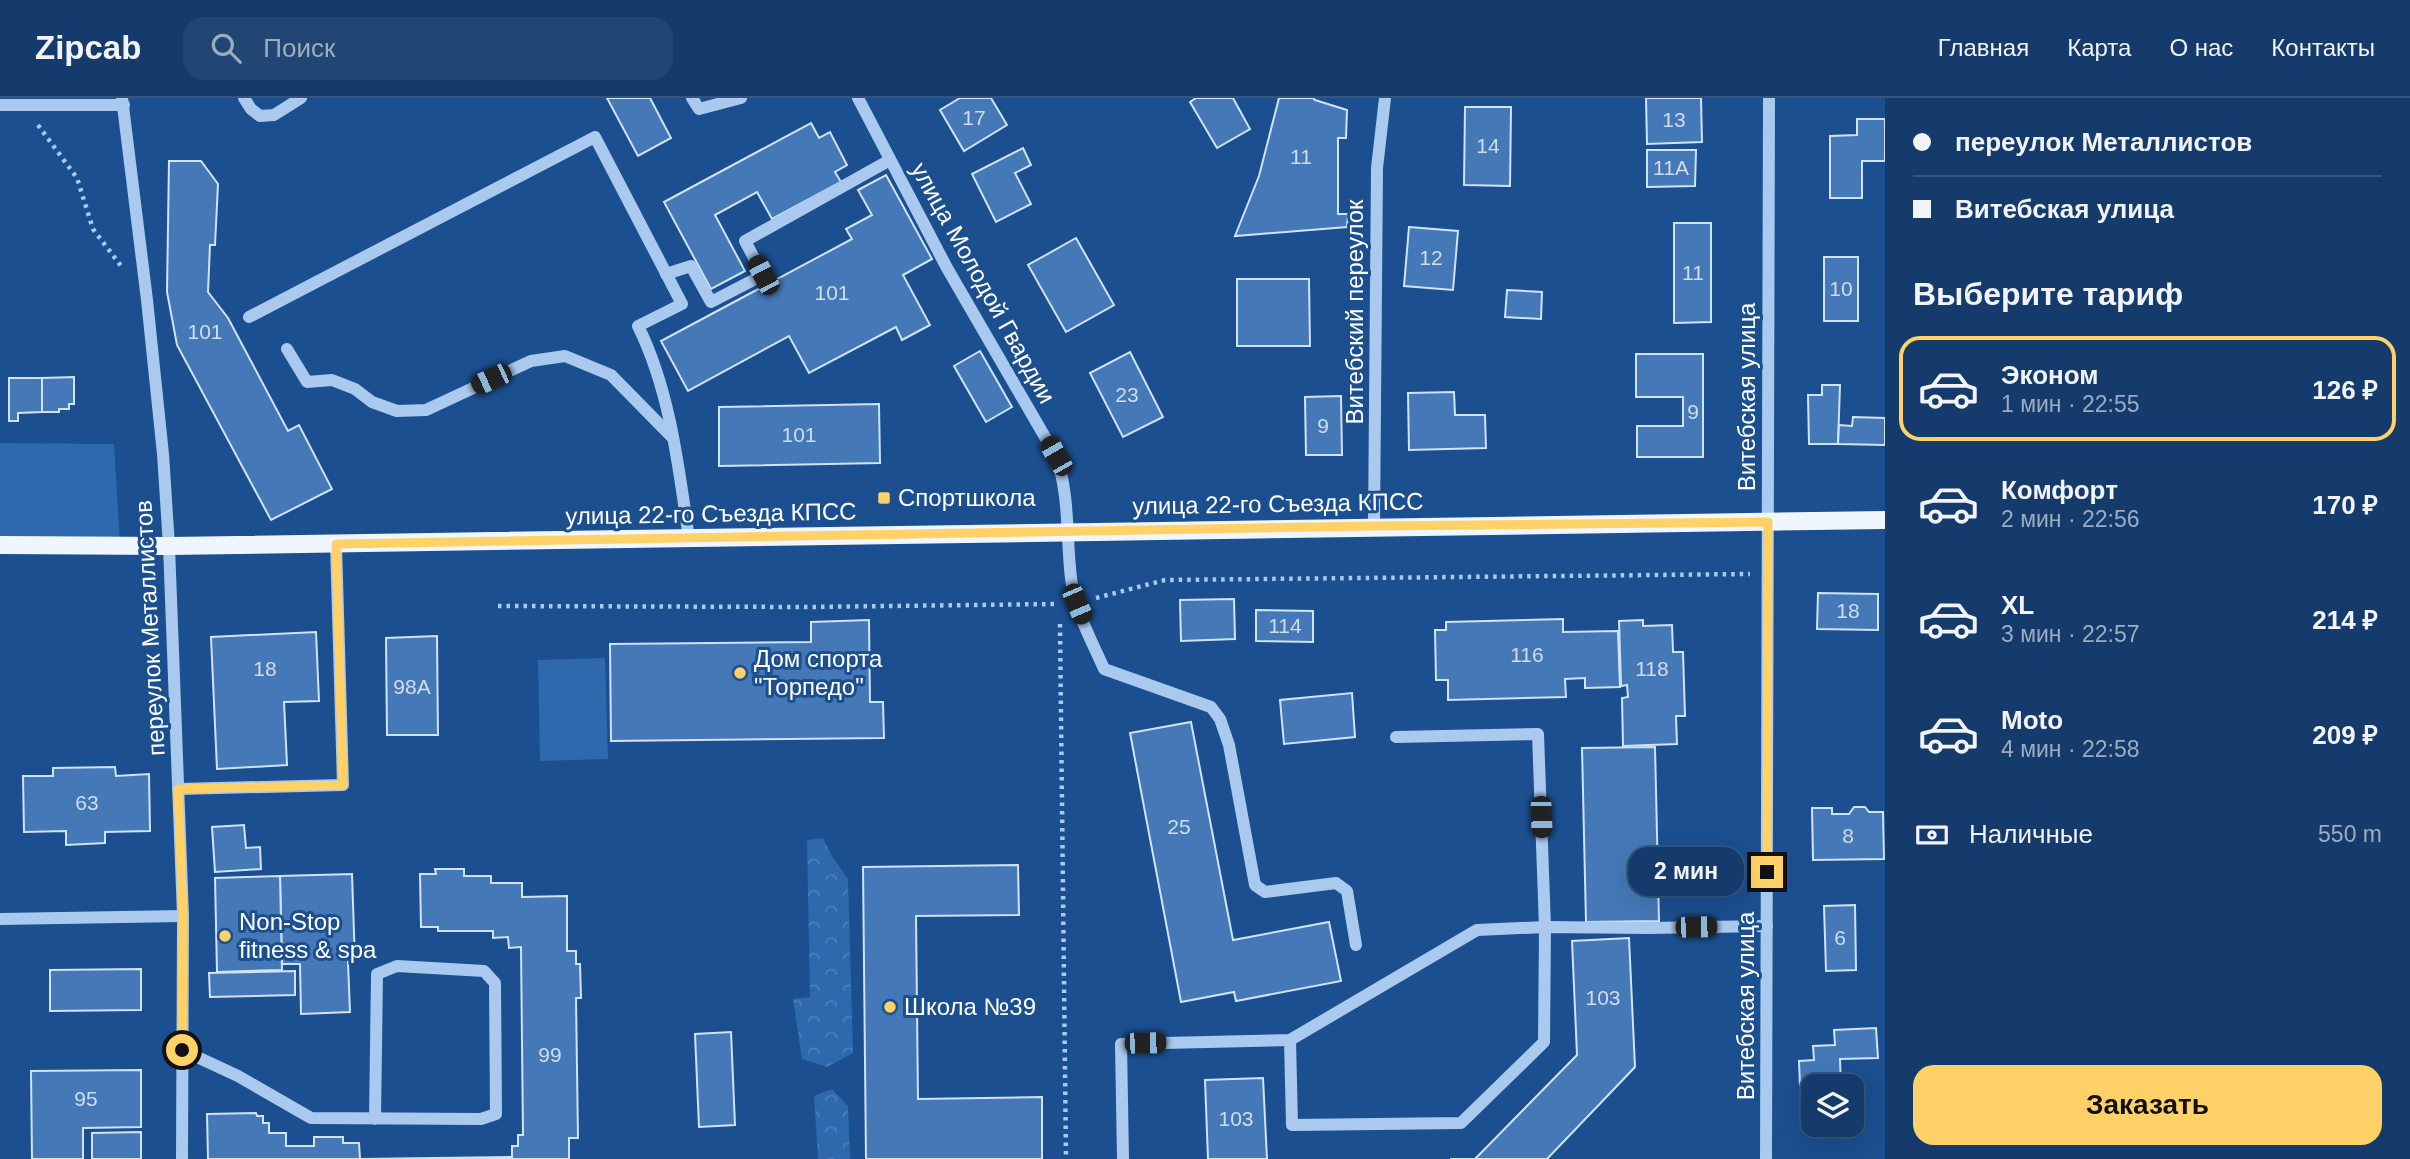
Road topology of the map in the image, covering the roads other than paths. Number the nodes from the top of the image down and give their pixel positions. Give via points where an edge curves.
1 (244, 98) edge
2 (302, 98) edge
3 (692, 98) edge
4 (741, 98) edge
5 (858, 98) edge
6 (1385, 98) edge
7 (1769, 98) edge
8 (123, 101) edge
9 (0, 105) edge
10 (890, 160) junction
11 (666, 274) junction
12 (249, 317) dead end
13 (287, 349) dead end
14 (672, 437) junction
15 (1885, 520) edge
16 (1768, 522) junction
17 (1374, 526) junction
18 (1069, 533) junction
19 (689, 538) junction
20 (336, 544) junction
21 (0, 545) edge
22 (169, 546) junction
23 (1396, 737) dead end
24 (178, 789) junction
25 (183, 916) junction
26 (0, 919) edge
27 (1767, 926) junction
28 (1545, 927) junction
29 (1356, 945) dead end
30 (1290, 1040) junction
31 (182, 1050) junction
32 (374, 1119) junction
33 (182, 1159) edge
34 (1123, 1159) edge
35 (1766, 1159) edge

1 - 2 street via 260,116 274,115
3 - 4 street via 699,109
5 - 10 street, улица Молодой Гвардии
6 - 17 street, Витебский переулок via 1377,168
7 - 16 street, Витебская улица
8 - 9 street
8 - 22 street, переулок Металлистов
10 - 11 street via 745,241 763,275 711,302 691,266
10 - 18 street, улица Молодой Гвардии via 1056,456
11 - 12 street via 595,137
11 - 14 street via 682,304 638,326 664,394
13 - 14 street via 307,382 332,380 397,411 426,410 531,361 565,356 611,375
14 - 19 street
15 - 16 main road, улица 22-го Съезда КПСС
16 - 17 main road, улица 22-го Съезда КПСС
16 - 27 street, Витебская улица
17 - 18 main road, улица 22-го Съезда КПСС
18 - 19 main road, улица 22-го Съезда КПСС
18 - 29 street, улица Молодой Гвардии via 1077,604 1104,670 1210,707 1220,719 1228,745 1255,884 1265,892 1336,883 1348,891
19 - 20 main road, улица 22-го Съезда КПСС
20 - 22 main road, улица 22-го Съезда КПСС
20 - 24 street via 343,785
21 - 22 main road, улица 22-го Съезда КПСС
22 - 24 street, переулок Металлистов
23 - 28 street via 1538,734
24 - 25 street, переулок Металлистов
25 - 26 street
25 - 31 street, переулок Металлистов
27 - 28 street
27 - 35 street, Витебская улица
28 - 30 street via 1477,930
28 - 30 street via 1544,1042 1461,1123 1292,1125
30 - 34 street via 1121,1044
31 - 32 street via 311,1118
31 - 33 street, переулок Металлистов
32 - 32 street via 377,974 397,966 484,971 495,983 496,1114 481,1119

